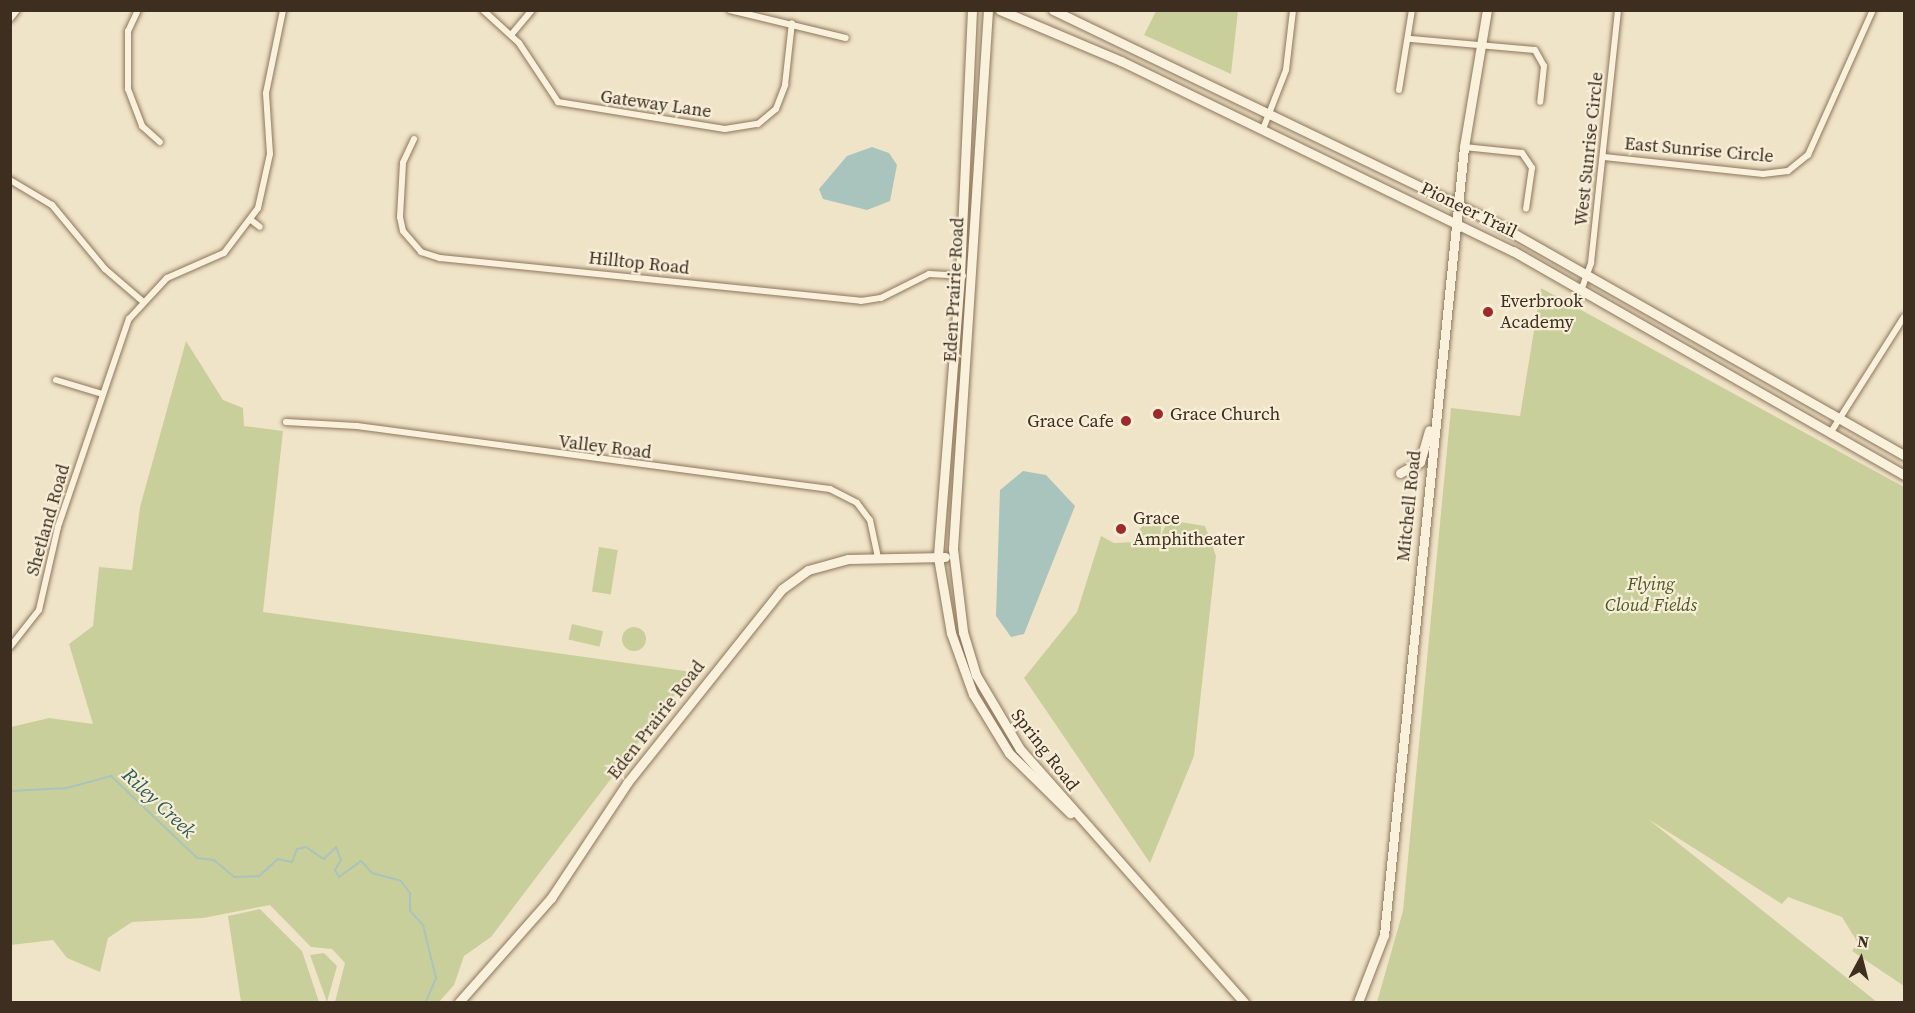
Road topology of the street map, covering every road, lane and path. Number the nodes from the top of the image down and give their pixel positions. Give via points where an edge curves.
1 (17, 10) edge
2 (138, 10) edge
3 (283, 10) edge
4 (483, 10) edge
5 (532, 10) edge
6 (730, 10) edge
7 (972, 10) edge
8 (988, 10) edge
9 (1000, 10) edge
10 (1053, 10) edge
11 (1293, 10) edge
12 (1412, 10) edge
13 (1486, 10) edge
14 (1618, 10) edge
15 (1873, 10) edge
16 (10, 19) edge
17 (792, 23) junction
18 (511, 34) junction
19 (846, 38) dead end
20 (1410, 39) junction
21 (1483, 43) junction
22 (1400, 90) dead end
23 (1540, 102) dead end
24 (1270, 114) junction
25 (1263, 129) junction
26 (414, 139) dead end
27 (160, 142) dead end
28 (1464, 147) junction
29 (1604, 157) junction
30 (10, 180) edge
31 (1458, 204) junction
32 (1526, 209) dead end
33 (251, 220) junction
34 (1457, 223) junction
35 (260, 227) dead end
36 (1588, 273) junction
37 (960, 276) junction
38 (972, 276) junction
39 (1582, 288) junction
40 (141, 300) junction
41 (1905, 317) edge
42 (56, 380) dead end
43 (102, 394) junction
44 (1435, 411) junction
45 (1840, 416) junction
46 (286, 422) dead end
47 (1831, 432) junction
48 (1905, 454) edge
49 (1400, 473) dead end
50 (1905, 475) edge
51 (953, 556) junction
52 (938, 557) junction
53 (878, 558) junction
54 (10, 647) edge
55 (1082, 822) junction
56 (459, 1002) edge
57 (1244, 1002) edge
58 (1358, 1002) edge

1 - 16 street
2 - 27 street via 128,32 128,89 142,126
3 - 33 street, Shetland Road via 266,93 268,170
4 - 18 street, Gateway Lane
5 - 18 street
6 - 17 street
7 - 37 main road, Eden Prairie Road
8 - 38 main road, Eden Prairie Road
9 - 25 main road, Pioneer Trail via 1088,45
10 - 24 main road, Pioneer Trail
11 - 24 street via 1286,70
12 - 20 street
13 - 21 main road, Mitchell Road
14 - 29 street, West Sunrise Circle
15 - 29 street, East Sunrise Circle via 1808,155 1788,171 1763,174
17 - 18 street, Gateway Lane via 783,96 769,117 736,130 567,106 550,96
17 - 19 street
20 - 21 street
20 - 22 street
21 - 23 street via 1527,47 1541,54
21 - 28 main road, Mitchell Road
24 - 25 street
24 - 31 main road, Pioneer Trail
25 - 34 main road, Pioneer Trail
26 - 37 street, Hilltop Road via 403,163 403,231 421,252 440,258 861,301 881,298 929,274
28 - 31 main road, Mitchell Road
28 - 32 street via 1522,153 1532,168
29 - 36 street, West Sunrise Circle
30 - 40 street via 52,206 105,269
31 - 34 main road, Mitchell Road
31 - 36 main road, Pioneer Trail
33 - 35 street
33 - 40 street, Shetland Road via 224,253 166,278
34 - 39 main road, Pioneer Trail
34 - 44 main road, Mitchell Road
36 - 39 street, West Sunrise Circle
36 - 45 main road, Pioneer Trail
37 - 38 street, Hilltop Road
37 - 52 main road, Eden Prairie Road
38 - 51 main road, Eden Prairie Road
39 - 47 main road, Pioneer Trail
40 - 43 street, Shetland Road via 129,319
41 - 45 street
42 - 43 street
43 - 54 street, Shetland Road via 58,527 39,610
44 - 49 main road via 1420,462
44 - 58 main road, Mitchell Road via 1384,935
45 - 47 street
45 - 48 main road, Pioneer Trail
46 - 53 street, Valley Road via 357,426 830,489 857,503 870,520
47 - 50 main road, Pioneer Trail
51 - 52 main road, Eden Prairie Road
51 - 55 main road, Spring Road via 963,632 980,684 1020,749
52 - 53 main road, Eden Prairie Road
52 - 55 main road, Spring Road via 957,657 983,714 1024,771
53 - 56 main road, Eden Prairie Road via 824,564 782,589 627,783 551,898
55 - 57 main road, Spring Road

